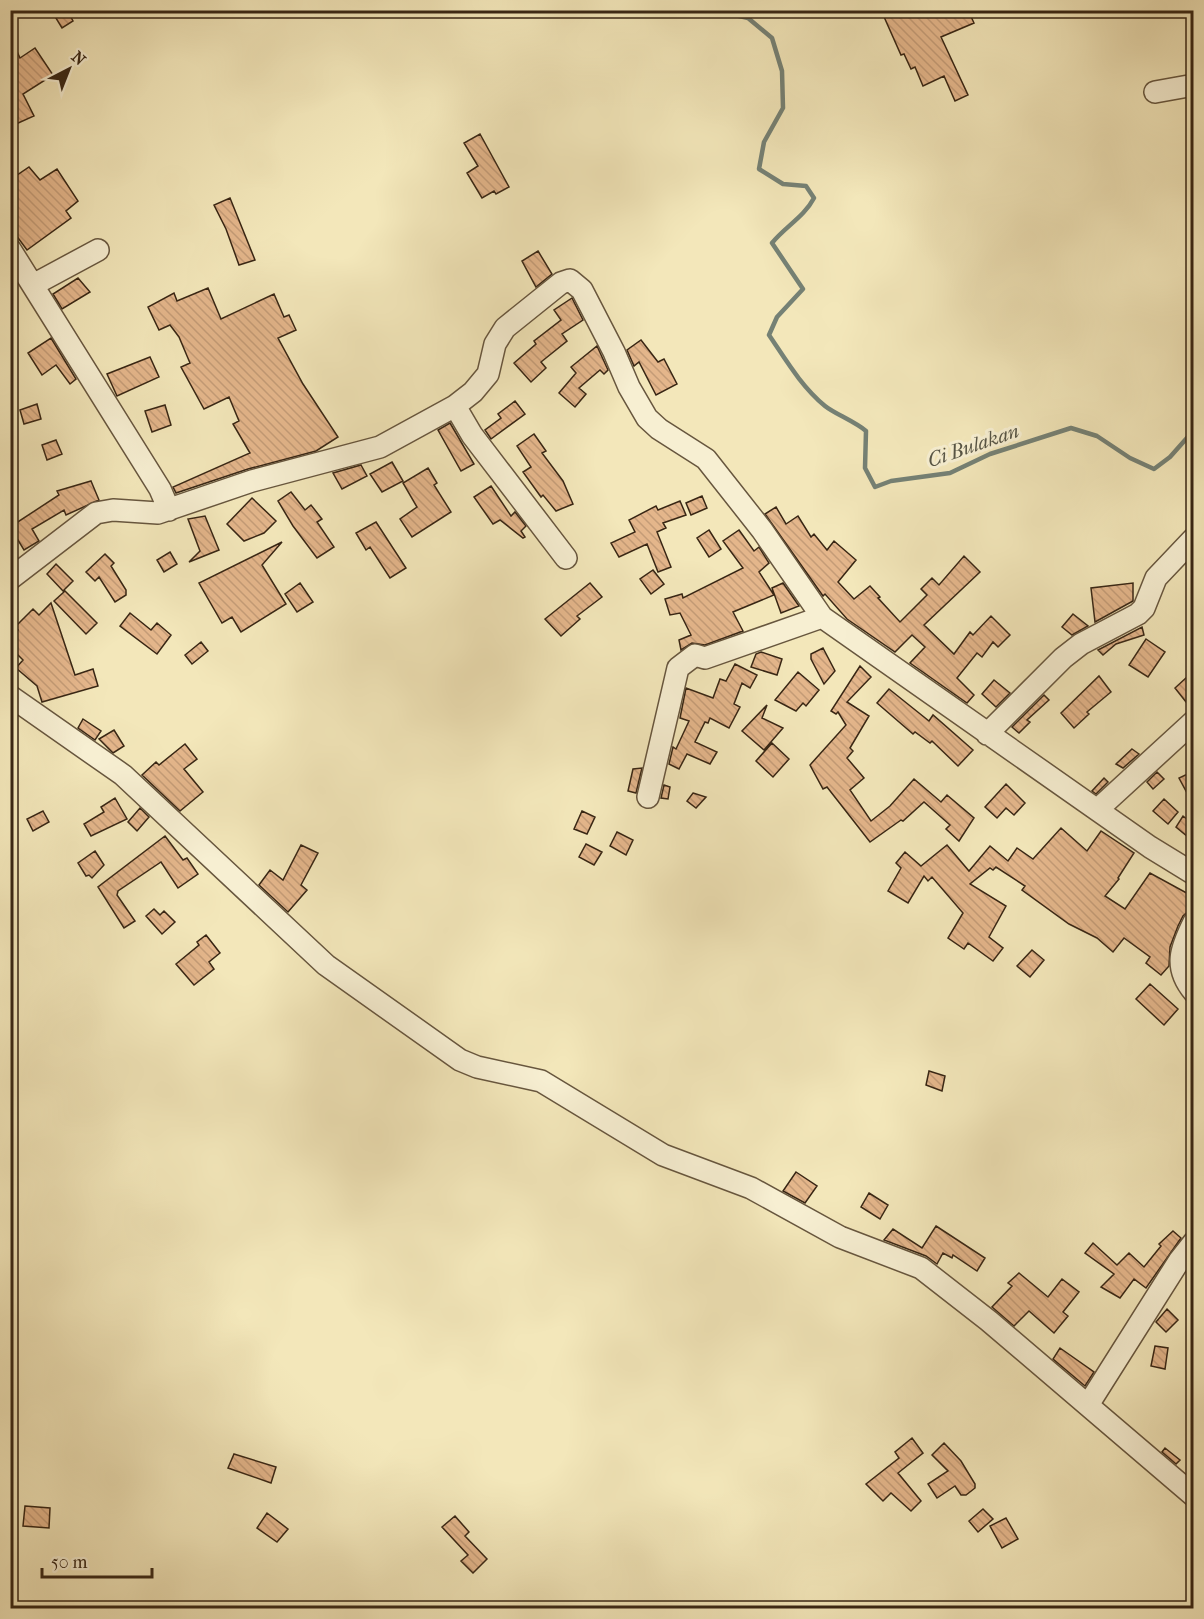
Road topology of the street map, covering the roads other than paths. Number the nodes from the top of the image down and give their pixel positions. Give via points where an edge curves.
1 (1194, 85) edge
2 (1155, 92) dead end
3 (10, 249) edge
4 (98, 250) dead end
5 (33, 285) junction
6 (455, 406) junction
7 (169, 510) junction
8 (1193, 539) edge
9 (566, 558) dead end
10 (10, 579) edge
11 (822, 617) junction
12 (10, 696) edge
13 (1194, 721) edge
14 (987, 734) junction
15 (648, 797) dead end
16 (1097, 810) junction
17 (1194, 874) edge
18 (1194, 922) edge
19 (1194, 992) edge
20 (1194, 1242) edge
21 (1088, 1405) junction
22 (1194, 1496) edge

1 - 2 street
3 - 5 street
4 - 5 street
5 - 7 street via 160,489
6 - 7 street via 380,447 252,481
6 - 9 street via 472,435
6 - 11 street via 488,374 495,344 505,328 561,283 570,280 577,284 647,418 706,459 768,538
7 - 10 street via 140,514 113,510 89,516
8 - 14 street via 1156,578 1138,614 1063,658
11 - 14 street
11 - 15 street via 705,657 695,655 678,668
12 - 21 street via 123,775 326,965 459,1060 541,1080 663,1155 750,1188 840,1237 921,1268
13 - 16 street
14 - 16 street
16 - 17 street
18 - 19 street via 1179,958 1180,971
20 - 21 street
21 - 22 street

